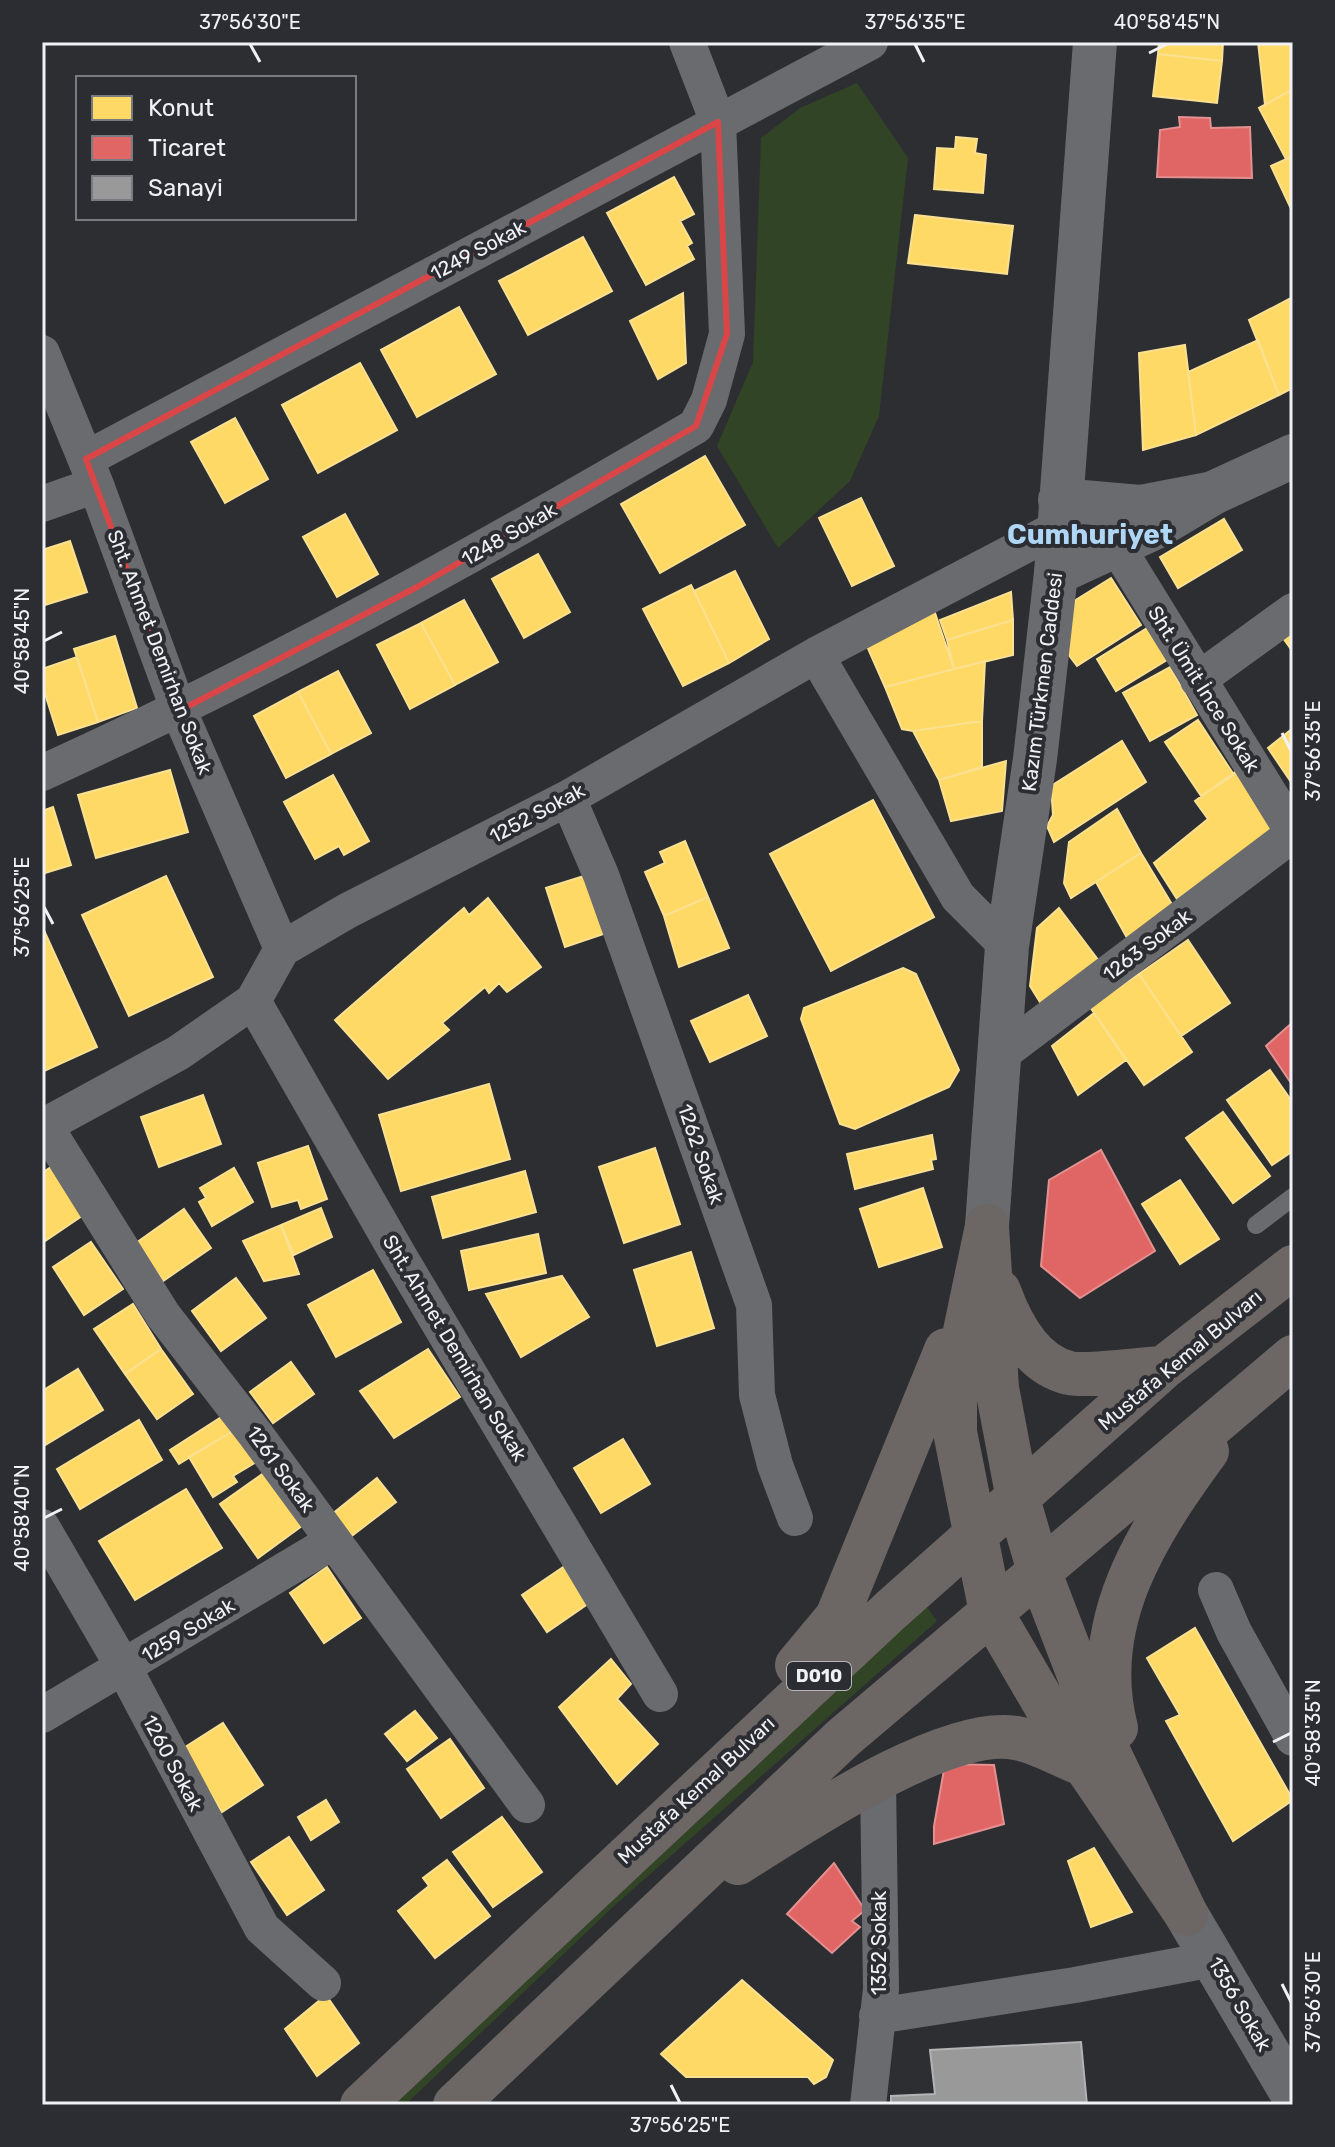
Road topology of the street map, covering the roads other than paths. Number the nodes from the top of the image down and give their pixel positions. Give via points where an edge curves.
1 (687, 42) edge
2 (870, 42) edge
3 (1095, 42) edge
4 (718, 122) junction
5 (42, 353) edge
6 (1293, 456) edge
7 (91, 472) junction
8 (1213, 493) junction
9 (42, 504) edge
10 (1059, 514) junction
11 (1116, 545) junction
12 (1056, 573) junction
13 (1293, 611) edge
14 (816, 655) junction
15 (1198, 680) junction
16 (179, 711) junction
17 (42, 773) edge
18 (568, 798) junction
19 (1293, 833) edge
20 (1007, 946) junction
21 (282, 949) junction
22 (253, 1001) junction
23 (1000, 1055) junction
24 (44, 1127) edge
25 (1293, 1197) edge
26 (1256, 1225) dead end
27 (987, 1226) junction
28 (1293, 1267) edge
29 (1293, 1357) edge
30 (1163, 1368) junction
31 (1246, 1397) junction
32 (1018, 1499) junction
33 (795, 1518) dead end
34 (42, 1527) edge
35 (976, 1535) junction
36 (332, 1542) junction
37 (1039, 1571) junction
38 (1216, 1590) dead end
39 (991, 1612) junction
40 (124, 1668) junction
41 (660, 1694) dead end
42 (42, 1715) edge
43 (1293, 1738) edge
44 (1085, 1765) junction
45 (878, 1781) junction
46 (527, 1805) dead end
47 (674, 1809) junction
48 (1137, 1812) junction
49 (1186, 1914) junction
50 (651, 1917) junction
51 (1213, 1959) junction
52 (323, 1983) dead end
53 (877, 2016) junction
54 (1293, 2095) edge
55 (362, 2105) edge
56 (455, 2105) edge
57 (868, 2105) edge

1 - 4 street, 1248 Sokak
2 - 4 street, 1249 Sokak
3 - 10 main road, Kazım Türkmen Caddesi
4 - 7 street, 1249 Sokak
4 - 16 street, 1248 Sokak via 727,334 709,400 696,426 417,587
5 - 7 street, Sht. Ahmet Demirhan Sokak
6 - 8 main road
7 - 9 street, 1249 Sokak
7 - 16 street, Sht. Ahmet Demirhan Sokak
8 - 10 main road via 1140,507
8 - 11 main road
10 - 12 main road, Kazım Türkmen Caddesi
10 - 14 street, 1252 Sokak
11 - 12 main road
11 - 15 street, Sht. Ümit İnce Sokak
12 - 20 main road, Kazım Türkmen Caddesi
13 - 15 street
14 - 18 street, 1252 Sokak
14 - 20 street via 958,897
15 - 19 street, Sht. Ümit İnce Sokak
16 - 17 street, 1248 Sokak
16 - 21 street, Sht. Ahmet Demirhan Sokak
18 - 21 street, 1252 Sokak
18 - 33 street, 1262 Sokak via 606,888 754,1305 757,1395
19 - 23 street, 1263 Sokak
20 - 23 main road, Kazım Türkmen Caddesi
21 - 22 street
22 - 24 street via 178,1053
22 - 41 street, Sht. Ahmet Demirhan Sokak
23 - 27 main road, Kazım Türkmen Caddesi
24 - 36 street, 1261 Sokak via 163,1315
25 - 26 lane
27 - 30 highway via 992,1272 1007,1315 1033,1353 1069,1373
27 - 32 highway via 997,1388
27 - 35 highway via 955,1379 955,1432
27 - 47 highway via 940,1366 837,1617
28 - 30 highway, Mustafa Kemal Bulvarı / D010
29 - 31 highway
30 - 32 highway, Mustafa Kemal Bulvarı / D010
31 - 37 highway
31 - 48 highway via 1146,1539 1114,1620 1109,1699
32 - 35 highway, Mustafa Kemal Bulvarı / D010
32 - 37 highway
34 - 40 street, 1260 Sokak
35 - 39 highway
35 - 47 highway, Mustafa Kemal Bulvarı / D010
36 - 40 street, 1259 Sokak
36 - 46 street, 1261 Sokak
37 - 39 highway
37 - 48 highway
38 - 43 street
39 - 44 highway
39 - 50 highway via 843,1738
40 - 42 street, 1259 Sokak
40 - 52 street, 1260 Sokak via 262,1928
44 - 45 highway via 1016,1738 977,1738
44 - 49 highway
45 - 50 highway
45 - 53 street, 1352 Sokak
47 - 55 highway, Mustafa Kemal Bulvarı / D010
48 - 49 highway
49 - 51 main road, 1356 Sokak
50 - 56 highway
51 - 53 street
51 - 54 main road, 1356 Sokak
53 - 57 street, 1352 Sokak

